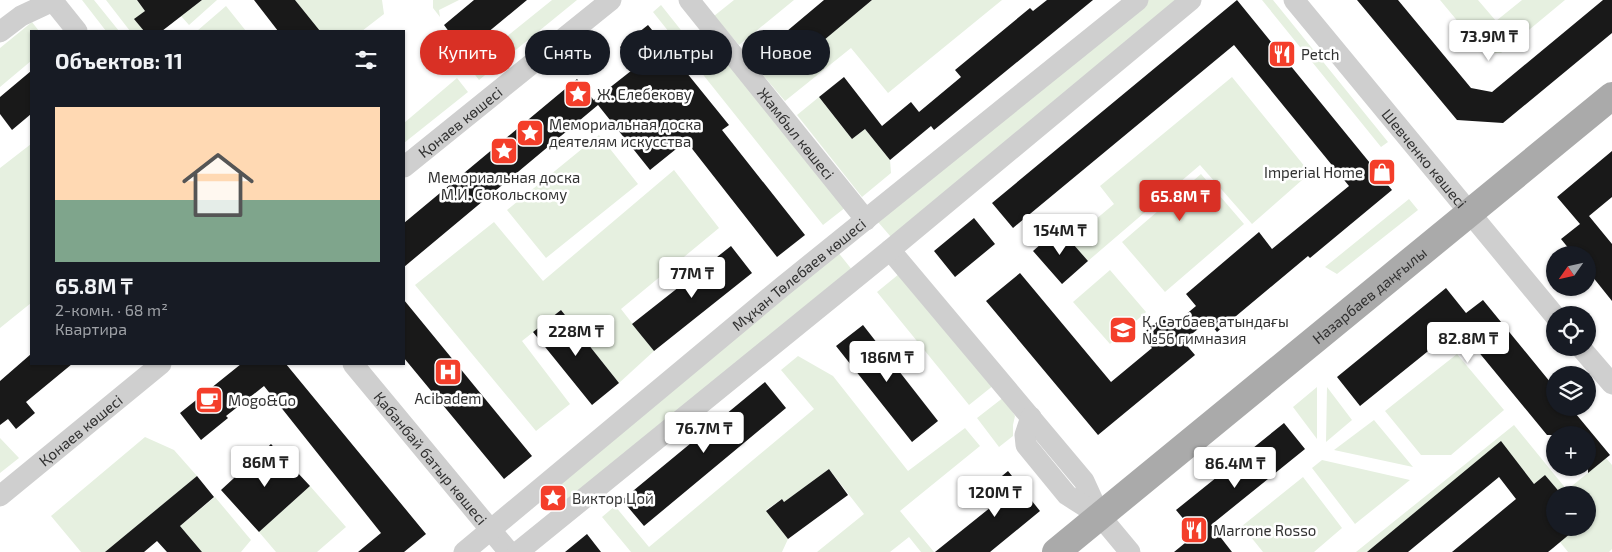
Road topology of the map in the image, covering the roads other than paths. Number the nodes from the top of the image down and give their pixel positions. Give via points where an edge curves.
1 (52, 0) edge
2 (611, 0) edge
3 (689, 0) edge
4 (1138, 0) edge
5 (1191, 0) edge
6 (1294, 0) edge
7 (76, 30) edge
8 (0, 32) edge
9 (1612, 96) edge
10 (405, 166) edge
11 (1469, 213) junction
12 (866, 220) junction
13 (890, 250) junction
14 (1547, 306) edge
15 (1588, 356) edge
16 (160, 365) edge
17 (355, 365) edge
18 (1612, 384) edge
19 (0, 496) edge
20 (1100, 516) junction
21 (490, 529) junction
22 (464, 552) edge
23 (509, 552) edge
24 (518, 552) edge
25 (1056, 552) edge
26 (1130, 552) edge

1 - 7 street
1 - 8 street via 20,16
2 - 10 street, Қонаев көшесі
3 - 12 street, Жамбыл көшесі
4 - 12 street, Мұқан Төлебаев көшесі
5 - 13 street
6 - 11 street, Шевченко көшесі
9 - 11 main road, Назарбаев даңғылы
11 - 14 street, Шевченко көшесі
11 - 20 main road, Назарбаев даңғылы
12 - 21 street, Мұқан Төлебаев көшесі
13 - 20 street via 1031,417 1025,435 1026,445 1067,495
13 - 24 street
15 - 18 street
16 - 19 street, Қонаев көшесі
17 - 21 street, Қабанбай батыр көшесі
20 - 25 main road, Назарбаев даңғылы
20 - 26 street
21 - 22 street, Мұқан Төлебаев көшесі
21 - 23 street, Қабанбай батыр көшесі

